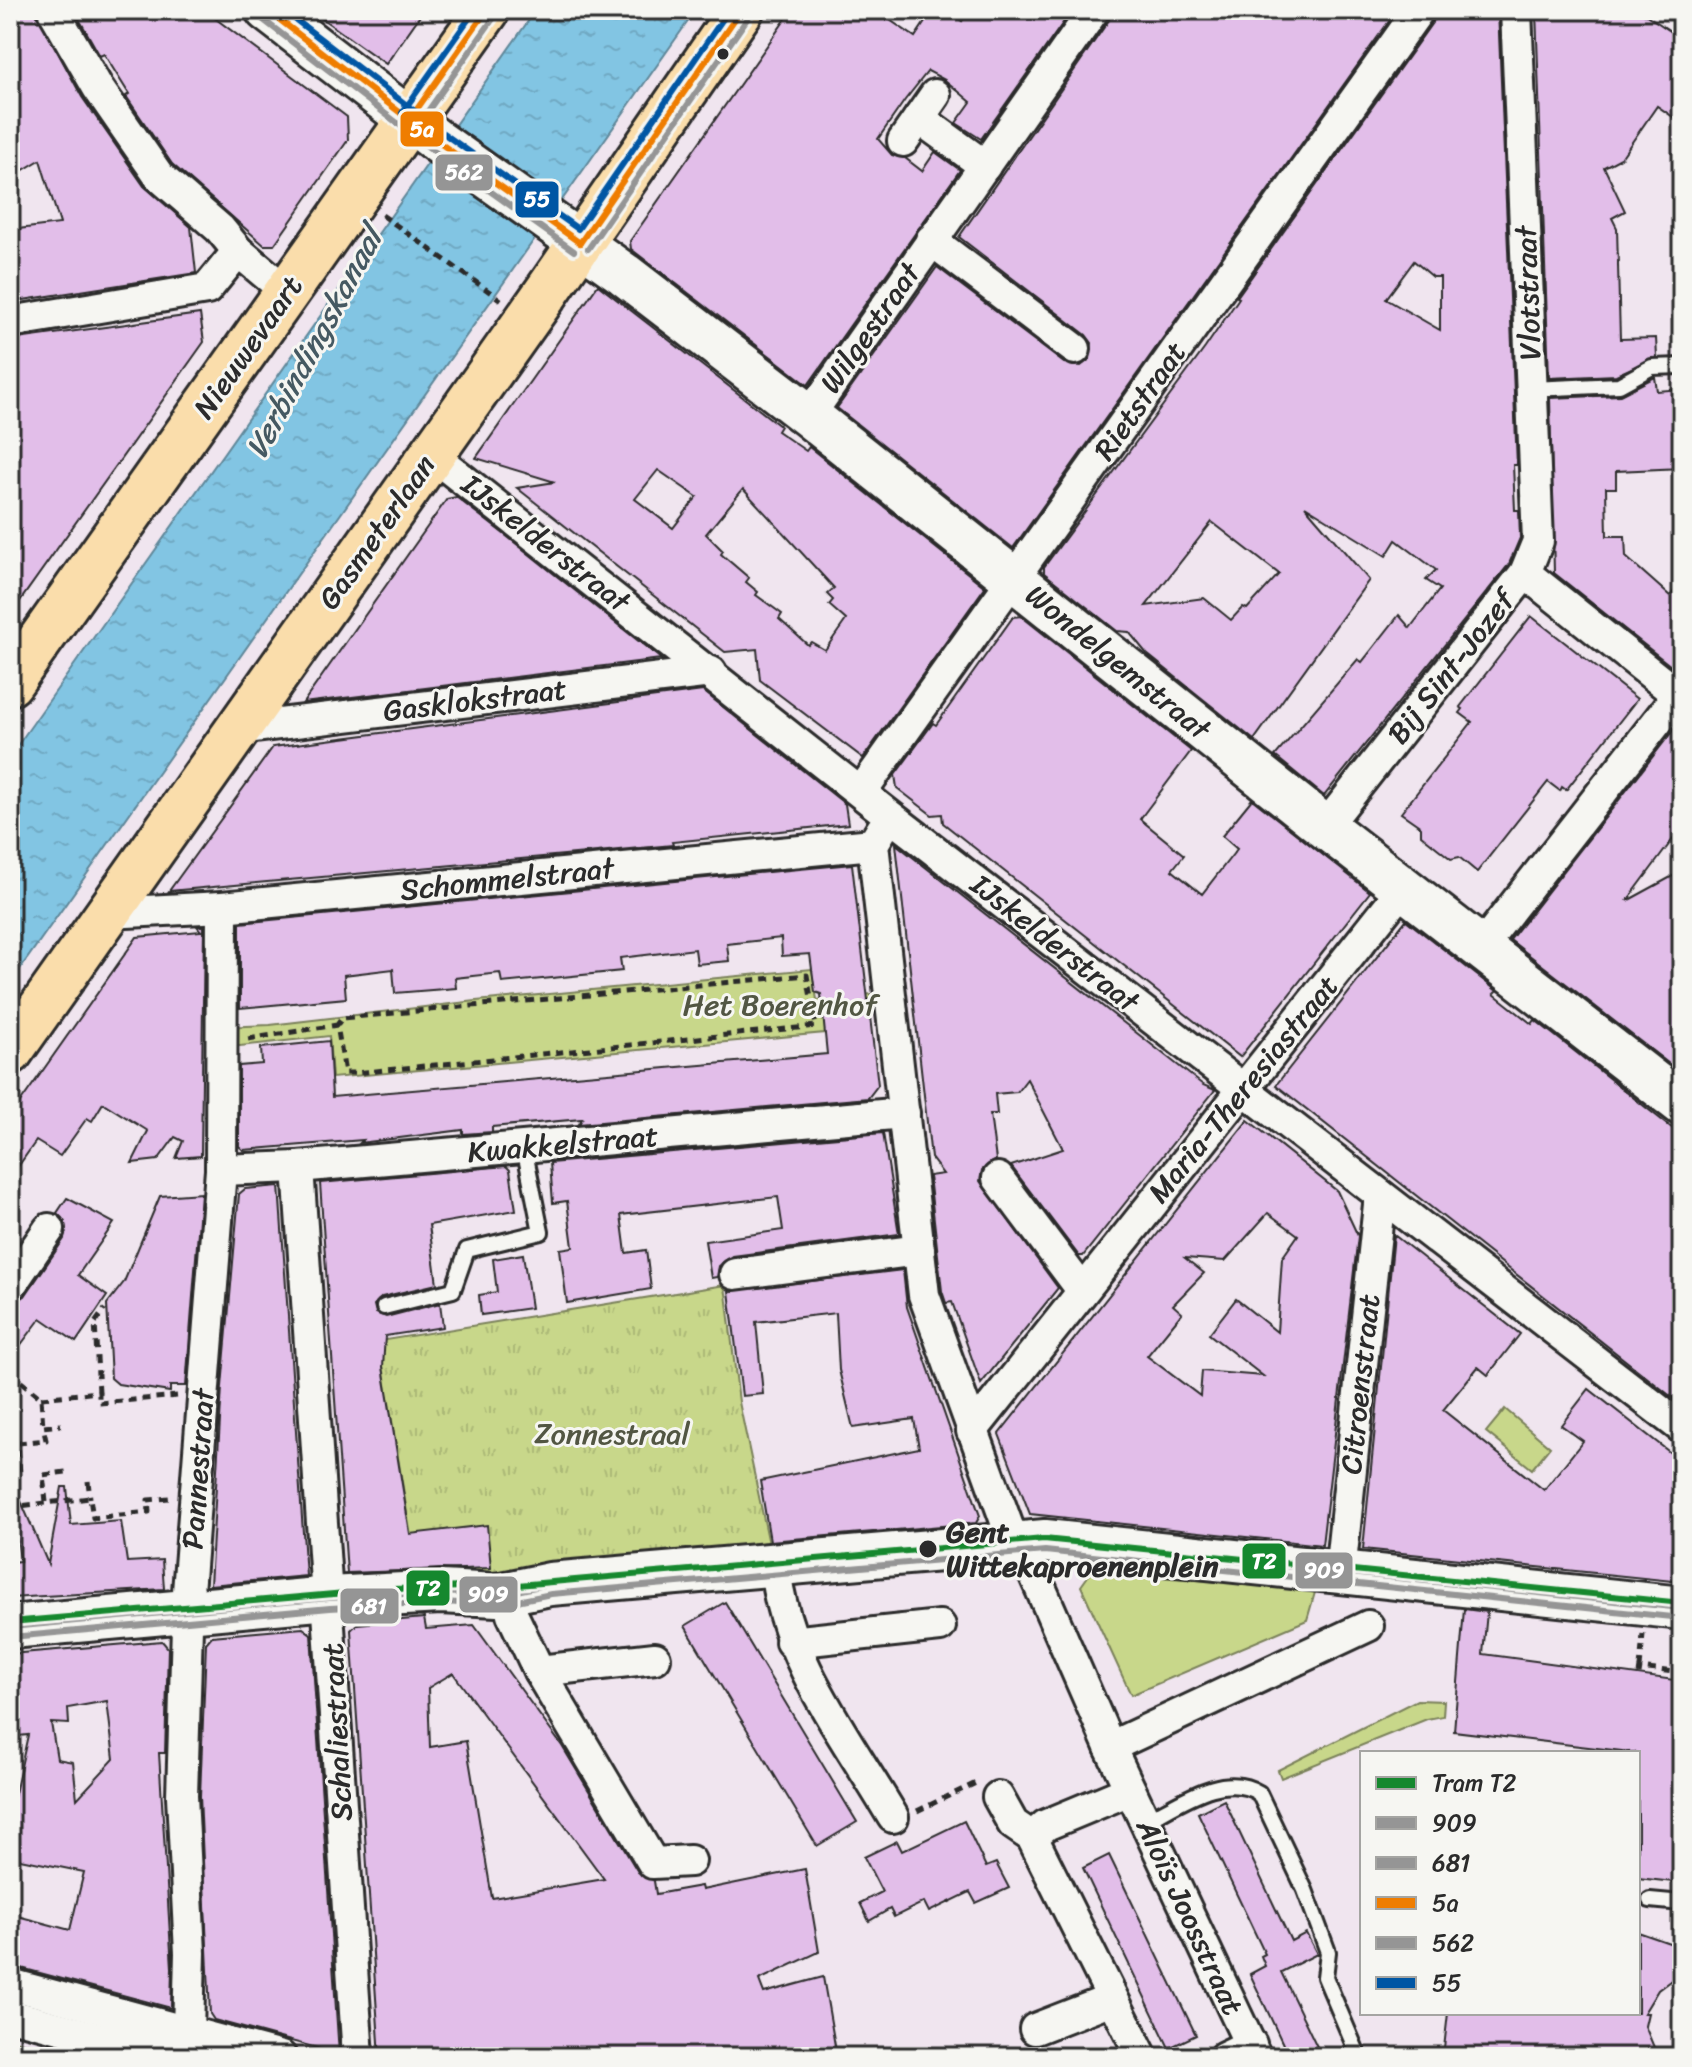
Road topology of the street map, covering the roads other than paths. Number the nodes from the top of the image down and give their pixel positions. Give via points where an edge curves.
1 (53, 10) edge
2 (267, 10) edge
3 (487, 10) edge
4 (741, 10) edge
5 (1094, 10) edge
6 (1419, 10) edge
7 (1516, 10) edge
8 (919, 118) dead end
9 (423, 130) junction
10 (985, 166) junction
11 (566, 233) junction
12 (931, 240) junction
13 (238, 251) junction
14 (287, 292) junction
15 (10, 322) edge
16 (1075, 349) dead end
17 (1682, 366) edge
18 (1532, 389) junction
19 (809, 416) junction
20 (432, 455) junction
21 (1525, 573) junction
22 (1014, 579) junction
23 (711, 672) junction
24 (10, 683) edge
25 (1680, 695) edge
26 (238, 729) junction
27 (861, 792) junction
28 (890, 816) junction
29 (1325, 827) junction
30 (873, 844) junction
31 (1404, 887) junction
32 (222, 907) junction
33 (108, 913) junction
34 (1482, 946) junction
35 (10, 1052) edge
36 (1243, 1089) junction
37 (1682, 1104) edge
38 (904, 1113) junction
39 (524, 1147) junction
40 (298, 1167) junction
41 (221, 1170) junction
42 (998, 1178) dead end
43 (1380, 1195) junction
44 (49, 1229) dead end
45 (919, 1250) junction
46 (735, 1274) dead end
47 (10, 1286) edge
48 (1082, 1290) junction
49 (384, 1307) dead end
50 (1682, 1428) edge
51 (972, 1431) junction
52 (1019, 1546) junction
53 (776, 1572) junction
54 (1340, 1573) junction
55 (508, 1593) junction
56 (329, 1598) junction
57 (1682, 1608) edge
58 (188, 1611) junction
59 (940, 1626) dead end
60 (1368, 1626) dead end
61 (10, 1627) edge
62 (791, 1642) junction
63 (655, 1658) dead end
64 (539, 1671) junction
65 (1110, 1747) junction
66 (1130, 1790) junction
67 (998, 1797) road end
68 (893, 1817) road end
69 (1145, 1821) junction
70 (1032, 1837) junction
71 (690, 1861) dead end
72 (1650, 1900) dead end
73 (1682, 1903) edge
74 (10, 1984) edge
75 (1112, 1999) junction
76 (10, 2015) edge
77 (1035, 2029) dead end
78 (188, 2032) junction
79 (1244, 2053) edge
80 (171, 2057) edge
81 (281, 2057) edge
82 (358, 2057) edge
83 (1142, 2057) edge
84 (1359, 2057) edge

1 - 13 street via 98,88 159,176
2 - 9 street, Wondelgemstraat
3 - 9 main road, Nieuwevaart
4 - 11 main road, Gasmeterlaan
5 - 10 street, Wilgestraat
6 - 22 street, Rietstraat
7 - 18 street, Vlotstraat
8 - 10 street
9 - 11 street, Wondelgemstraat
9 - 14 main road, Nieuwevaart
10 - 12 street, Wilgestraat
11 - 19 street, Wondelgemstraat
11 - 20 main road, Gasmeterlaan
12 - 16 street, Wilgestraat
12 - 19 street, Wilgestraat
13 - 14 street
13 - 15 street via 217,280 193,293
14 - 24 main road, Nieuwevaart
17 - 18 lane via 1652,367 1619,385
18 - 21 street, Vlotstraat via 1538,541
19 - 22 street, Wondelgemstraat
20 - 23 street, IJskelderstraat
20 - 26 main road, Gasmeterlaan
21 - 25 street, Bij Sint-Jozef
21 - 29 street, Bij Sint-Jozef
22 - 27 street, Rietstraat
22 - 29 street, Wondelgemstraat
23 - 26 street, Gasklokstraat
23 - 27 street, IJskelderstraat
25 - 34 street, Bij Sint-Jozef
26 - 33 main road, Gasmeterlaan
27 - 28 street, IJskelderstraat
28 - 30 street
28 - 36 street, IJskelderstraat
29 - 31 street, Wondelgemstraat
30 - 32 street, Schommelstraat
30 - 38 street, Aloïs Joosstraat
31 - 34 street, Wondelgemstraat
31 - 36 street, Maria-Theresiastraat
32 - 33 street, Schommelstraat
32 - 41 street, Pannestraat
33 - 35 main road, Gasmeterlaan
34 - 37 street, Wondelgemstraat
36 - 43 street, IJskelderstraat
36 - 48 street, Maria-Theresiastraat
38 - 39 street, Kwakkelstraat
38 - 45 street, Aloïs Joosstraat
39 - 40 street, Kwakkelstraat
39 - 49 lane via 541,1232 467,1250 453,1290
40 - 41 street, Kwakkelstraat
40 - 56 street, Schaliestraat
41 - 58 street, Pannestraat
42 - 48 street
43 - 50 street, IJskelderstraat
43 - 54 street, Citroenstraat
44 - 47 street
45 - 46 street
45 - 51 street, Aloïs Joosstraat via 924,1295
48 - 51 street, Maria-Theresiastraat
51 - 52 street, Aloïs Joosstraat
52 - 53 street
52 - 54 street via 1045,1541
52 - 65 street, Aloïs Joosstraat
53 - 55 street via 550,1584
53 - 62 street
54 - 57 street
55 - 56 street
55 - 64 street via 512,1614
56 - 58 street
56 - 82 street, Schaliestraat
58 - 61 street
58 - 78 street, Pannestraat via 182,1796 190,1953
59 - 62 street
60 - 65 street
62 - 68 street
63 - 64 street
64 - 71 street via 653,1863
65 - 66 street, Aloïs Joosstraat
66 - 69 street, Aloïs Joosstraat
66 - 70 street, Aloïs Joosstraat via 1046,1825
67 - 70 street via 1013,1824
69 - 79 street, Aloïs Joosstraat
69 - 84 lane via 1222,1783 1247,1785 1259,1793 1305,1890 1328,1952 1325,1977
70 - 75 street
72 - 73 lane
74 - 78 street
75 - 77 street
75 - 83 street
76 - 80 street
78 - 81 street

